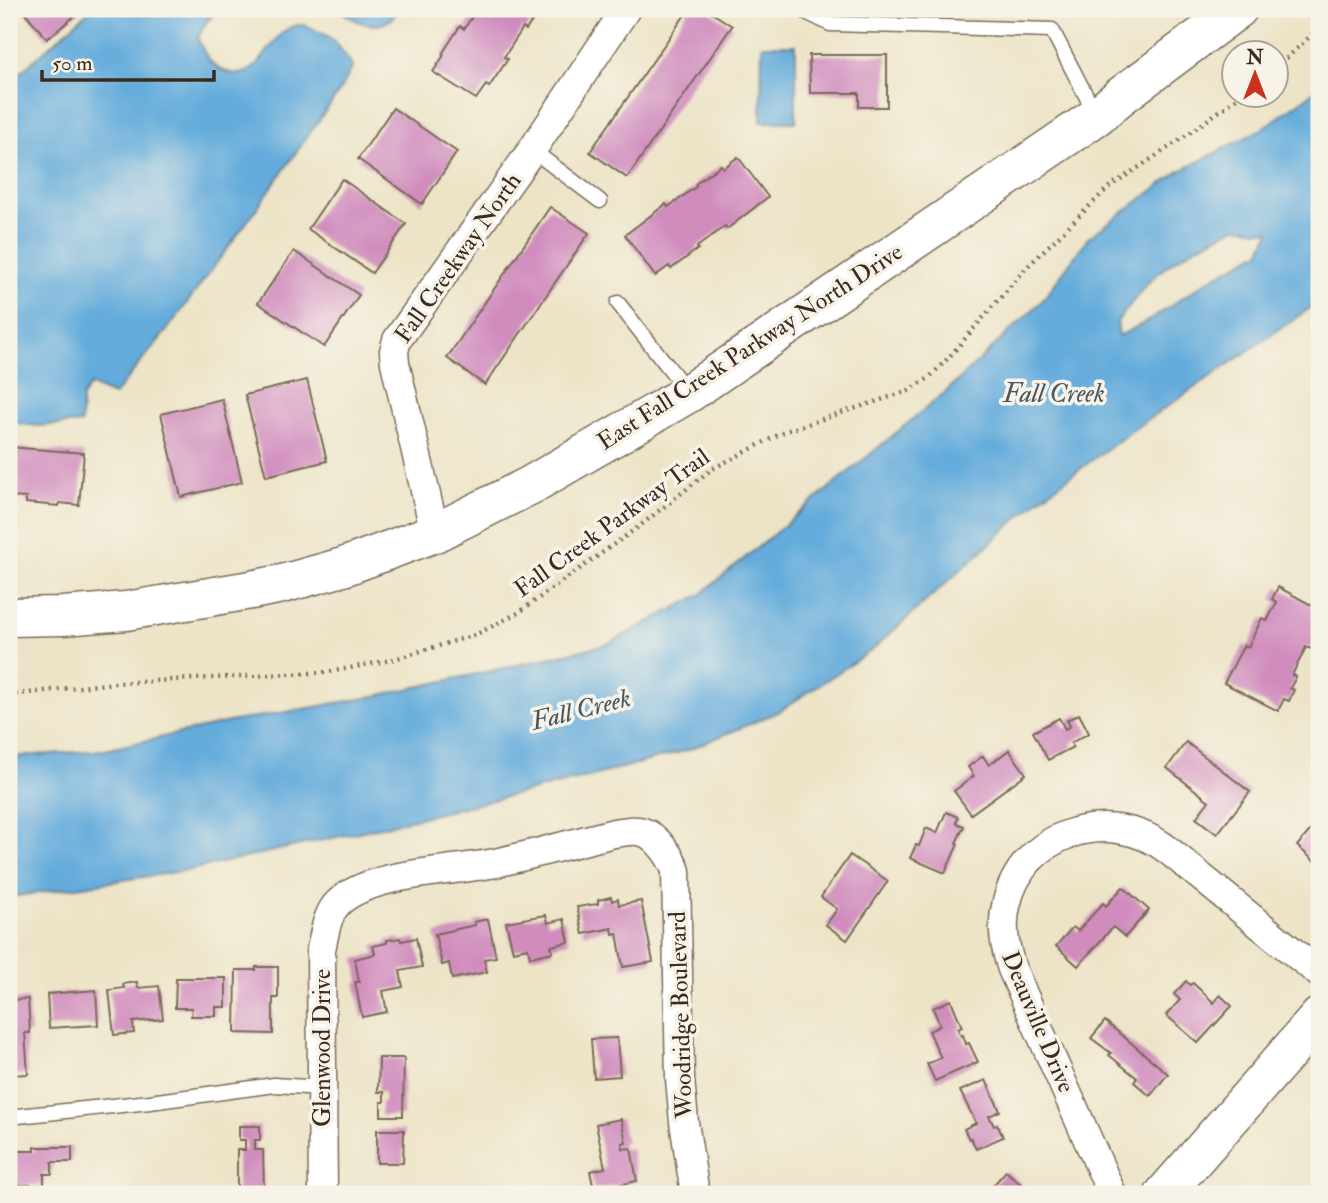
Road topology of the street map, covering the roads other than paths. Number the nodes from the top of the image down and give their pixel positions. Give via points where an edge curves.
1 (626, 9) edge
2 (800, 9) edge
3 (1238, 9) edge
4 (1097, 116) junction
5 (532, 150) junction
6 (600, 201) dead end
7 (618, 303) dead end
8 (689, 393) junction
9 (435, 533) junction
10 (9, 617) edge
11 (657, 842) joint
12 (1319, 973) edge
13 (1319, 1017) edge
14 (322, 1088) junction
15 (9, 1117) edge
16 (323, 1194) edge
17 (695, 1194) edge
18 (1112, 1194) edge
19 (1164, 1194) edge

1 - 5 street, Fall Creekway North
2 - 4 lane via 830,24 1052,30
3 - 4 main road, East Fall Creek Parkway North Drive
4 - 8 main road, East Fall Creek Parkway North Drive
5 - 6 lane
5 - 9 street, Fall Creekway North via 395,347
7 - 8 lane
8 - 9 main road, East Fall Creek Parkway North Drive via 531,485
9 - 10 main road, East Fall Creek Parkway North Drive via 282,584 126,611
11 - 14 street, Glenwood Drive via 645,832 614,833 491,863 383,881 352,892 329,915 321,949
11 - 17 street, Woodridge Boulevard via 676,871 678,1059
12 - 18 street, Deauville Drive via 1149,838 1108,827 1087,829 1056,839 1031,859 1006,905 1006,948
13 - 19 main road
14 - 15 lane via 274,1085
14 - 16 street, Glenwood Drive

